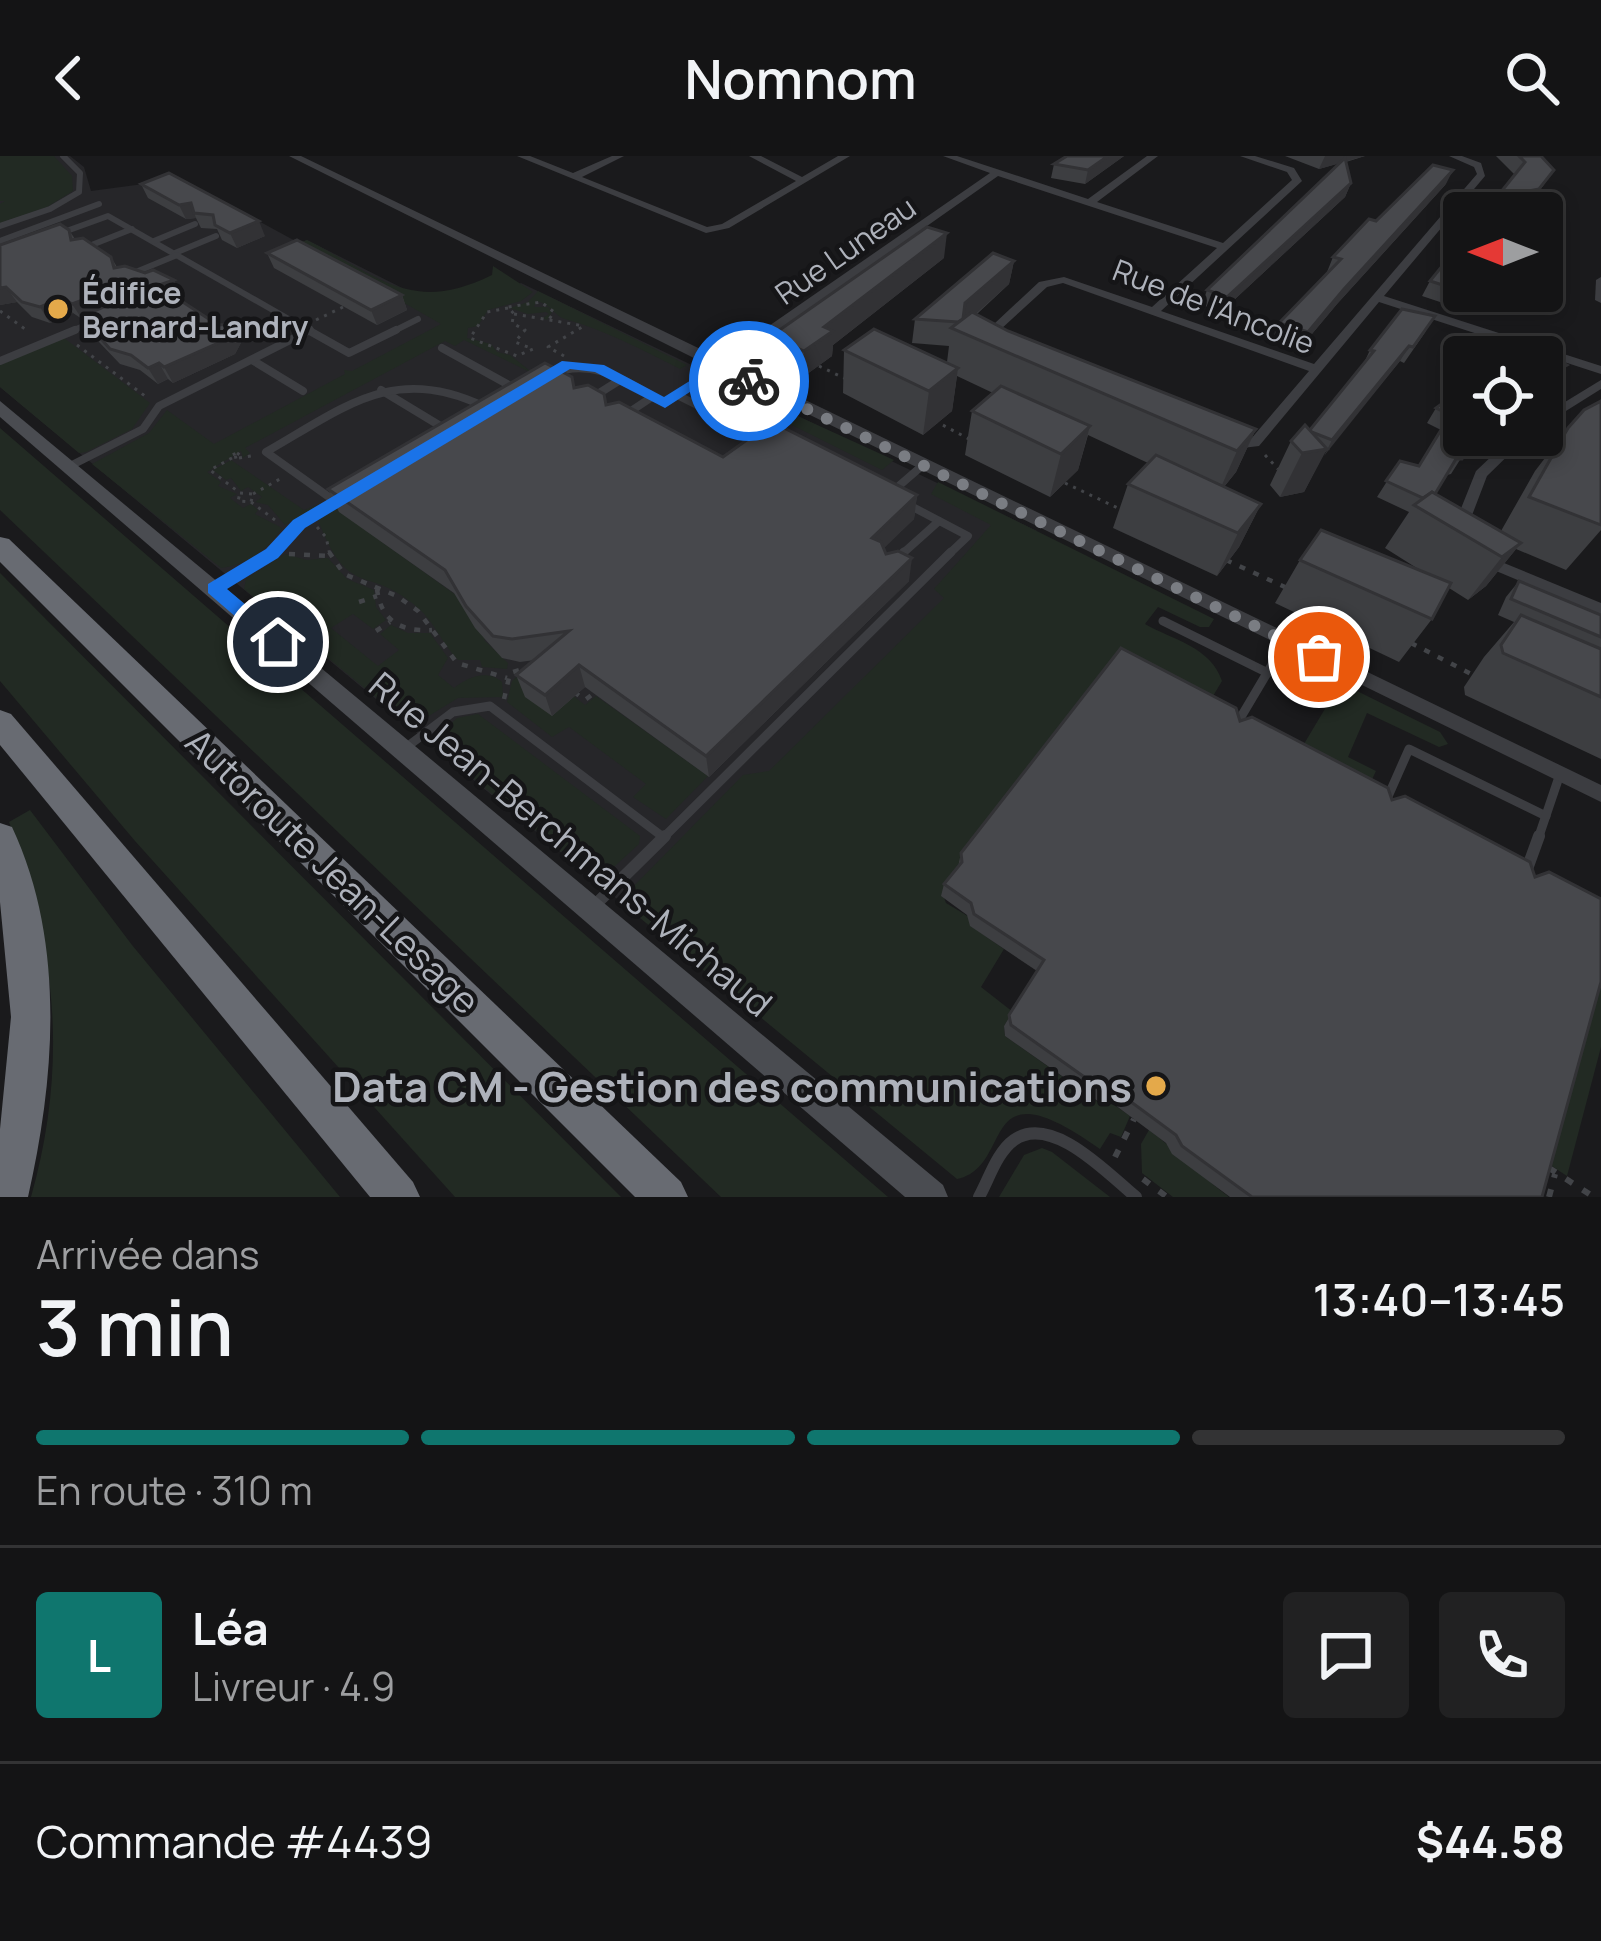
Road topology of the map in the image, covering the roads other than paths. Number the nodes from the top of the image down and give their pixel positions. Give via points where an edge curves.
1 (63, 156) edge
2 (294, 156) edge
3 (522, 156) edge
4 (620, 156) edge
5 (754, 156) edge
6 (844, 156) edge
7 (948, 156) edge
8 (1154, 156) edge
9 (1245, 156) edge
10 (1454, 156) edge
11 (997, 172) junction
12 (573, 177) junction
13 (803, 181) junction
14 (75, 195) junction
15 (1089, 203) junction
16 (99, 204) junction
17 (108, 216) junction
18 (195, 224) edge
19 (0, 226) edge
20 (132, 229) junction
21 (216, 236) edge
22 (43, 239) edge
23 (0, 241) edge
24 (154, 241) junction
25 (1224, 247) junction
26 (84, 248) edge
27 (176, 254) junction
28 (126, 276) edge
29 (1378, 298) junction
30 (1154, 310) junction
31 (116, 312) edge
32 (418, 319) dead end
33 (307, 328) junction
34 (442, 348) dead end
35 (992, 349) edge
36 (252, 360) junction
37 (0, 361) edge
38 (720, 366) junction
39 (1318, 370) junction
40 (1601, 370) edge
41 (620, 380) junction
42 (538, 382) edge
43 (1601, 384) edge
44 (380, 390) junction
45 (303, 391) dead end
46 (677, 395) junction
47 (652, 397) junction
48 (506, 400) edge
49 (584, 404) edge
50 (0, 407) edge
51 (1563, 408) edge
52 (615, 421) edge
53 (471, 422) edge
54 (779, 436) edge
55 (435, 443) edge
56 (1219, 445) edge
57 (1500, 456) edge
58 (923, 465) junction
59 (70, 466) junction
60 (356, 490) edge
61 (336, 502) junction
62 (939, 521) junction
63 (0, 546) edge
64 (886, 569) edge
65 (215, 588) junction
66 (1601, 609) edge
67 (1162, 621) dead end
68 (1286, 641) junction
69 (1268, 673) junction
70 (0, 723) edge
71 (1235, 728) edge
72 (404, 749) junction
73 (1560, 775) junction
74 (1601, 794) edge
75 (1384, 806) edge
76 (1546, 816) junction
77 (663, 837) junction
78 (0, 838) edge
79 (1523, 880) edge
80 (591, 909) junction
81 (6, 1197) edge
82 (398, 1197) edge
83 (666, 1197) edge
84 (932, 1197) edge
85 (979, 1197) edge
86 (1136, 1197) edge

1 - 14 lane via 82,180
2 - 38 street
3 - 12 street
4 - 12 street
5 - 13 street
6 - 13 street
7 - 11 street
8 - 15 street
9 - 25 street via 1291,170 1297,181
10 - 29 street via 1483,172
11 - 15 street
11 - 38 street, Rue Luneau
12 - 13 street via 706,230
14 - 16 lane
14 - 19 lane
15 - 25 street
16 - 17 lane
16 - 23 lane
17 - 20 lane
17 - 22 lane
18 - 24 lane
20 - 24 lane
20 - 26 lane
21 - 27 lane
24 - 27 lane
25 - 30 street
27 - 28 lane
27 - 33 lane
29 - 39 street
29 - 40 street
30 - 35 street, Rue de l'Ancolie via 1052,281 987,333
30 - 39 street, Rue de l'Ancolie
31 - 37 lane
32 - 33 lane via 350,353
33 - 36 lane
34 - 48 lane via 525,389
36 - 45 lane
36 - 59 lane via 159,406 143,429
38 - 46 lane
38 - 58 street
39 - 56 street, Rue de l'Ancolie via 1254,443
41 - 42 lane via 570,363
41 - 47 lane
41 - 49 lane
43 - 51 street
44 - 53 lane via 410,382 454,388 490,410
44 - 55 lane via 451,433
44 - 61 lane via 266,452
46 - 47 lane via 665,404
46 - 54 lane via 747,430
47 - 52 lane
50 - 59 street, Rue Jean-Berchmans-Michaud
57 - 66 street via 1481,474 1458,528 1461,540 1485,561
58 - 62 lane via 889,494
58 - 68 street
59 - 65 street, Rue Jean-Berchmans-Michaud
60 - 61 lane
61 - 65 lane
62 - 64 lane
62 - 77 lane via 968,536
63 - 83 highway, Autoroute Jean-Lesage
65 - 72 street, Rue Jean-Berchmans-Michaud
67 - 69 lane
68 - 69 lane
68 - 73 street
69 - 71 lane
70 - 82 highway
72 - 77 lane via 448,712 490,706
72 - 80 street, Rue Jean-Berchmans-Michaud
73 - 74 street
73 - 76 lane
75 - 76 lane via 1409,749
76 - 79 lane
77 - 80 lane
78 - 81 highway via 25,934 31,1007 30,1072
80 - 84 street, Rue Jean-Berchmans-Michaud
85 - 86 lane via 1010,1144 1034,1133 1064,1141

